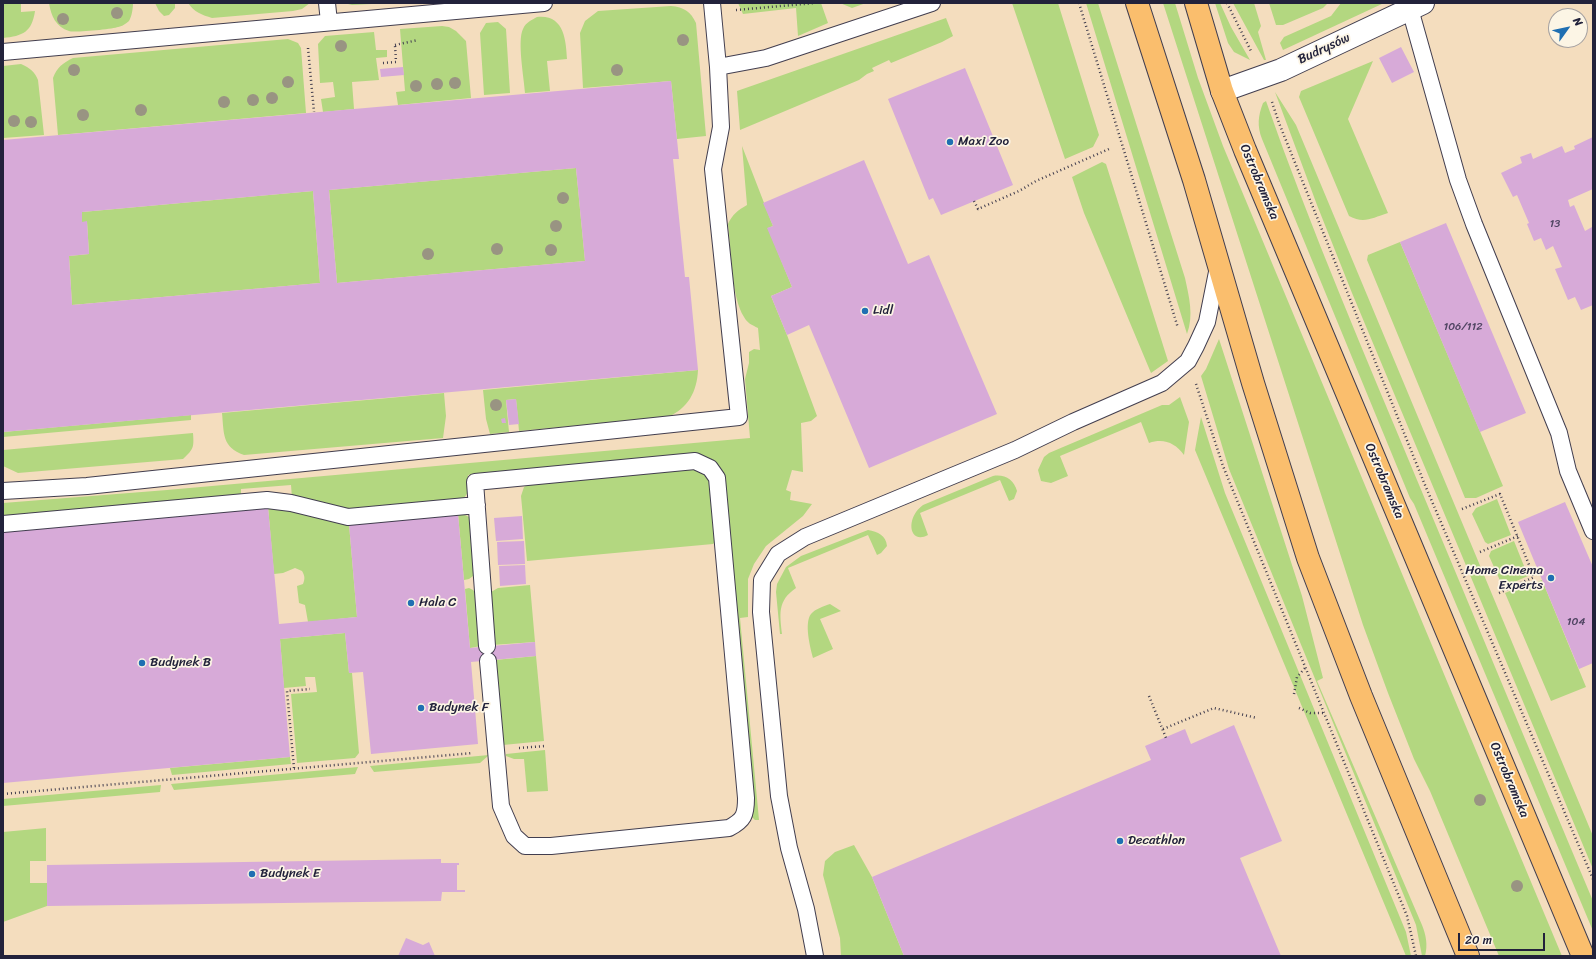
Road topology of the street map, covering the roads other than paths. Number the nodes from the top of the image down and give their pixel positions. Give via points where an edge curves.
1 (327, 3) edge
2 (544, 3) edge
3 (712, 3) edge
4 (932, 3) edge
5 (1138, 3) edge
6 (1196, 3) edge
7 (1416, 6) edge
8 (329, 22) junction
9 (3, 52) edge
10 (718, 67) junction
11 (1222, 91) junction
12 (1218, 263) junction
13 (3, 491) edge
14 (477, 505) junction
15 (3, 524) edge
16 (1593, 531) edge
17 (815, 956) edge
18 (1468, 956) edge
19 (1583, 956) edge

1 - 8 lane
2 - 8 lane
3 - 10 lane
4 - 10 lane via 766,58
5 - 12 main road
6 - 11 main road, Ostrobramska
7 - 11 street, Budrysów via 1280,70
7 - 16 lane via 1458,180 1559,433 1568,471
8 - 9 lane
10 - 13 lane via 721,128 713,169 739,417 87,486
11 - 19 main road, Ostrobramska
12 - 17 lane via 1207,322 1188,361 1162,383 1015,450 805,537 778,554 762,580 761,612 779,796
12 - 18 main road via 1308,558 1361,696
14 - 14 lane via 475,482 695,461 710,468 717,478 746,798 746,812 740,822 730,828 551,846 525,846 514,836 501,806
14 - 15 lane via 348,518 291,503 267,500

